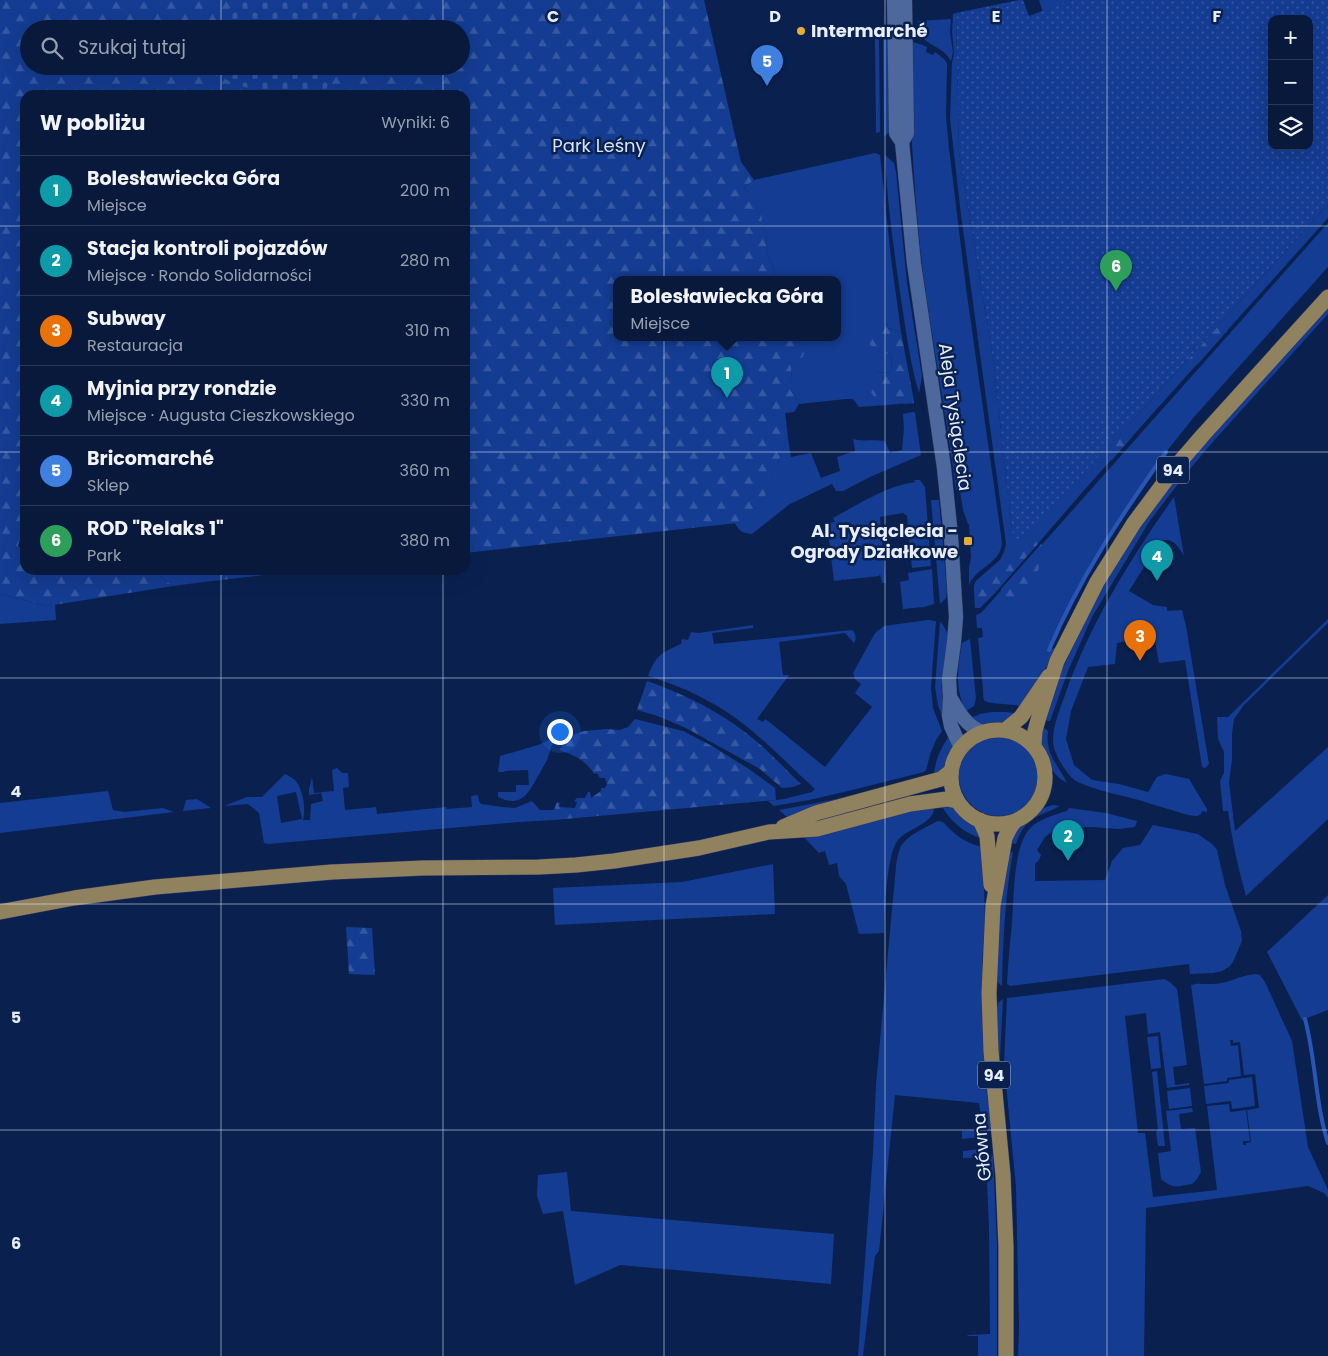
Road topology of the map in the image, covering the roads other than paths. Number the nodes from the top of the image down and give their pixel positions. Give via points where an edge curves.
1 (894, 0) edge
2 (905, 0) edge
3 (902, 142) junction
4 (1328, 296) edge
5 (1054, 668) junction
6 (950, 697) junction
7 (1005, 730) junction
8 (982, 732) junction
9 (1034, 746) junction
10 (961, 748) junction
11 (951, 771) junction
12 (958, 801) junction
13 (980, 820) junction
14 (1015, 821) junction
15 (769, 832) junction
16 (993, 906) junction
17 (0, 912) edge
18 (1006, 1356) edge

1 - 3 street, Aleja Tysiąclecia via 896,133
2 - 3 street, Aleja Tysiąclecia via 907,133
3 - 6 street, Aleja Tysiąclecia via 914,264 952,536 956,617
4 - 5 main road, 94 via 1157,491 1097,582
5 - 7 main road, 94 via 1020,716
5 - 9 main road, 94 via 1035,731
6 - 8 street via 971,726
6 - 10 street, Aleja Tysiąclecia via 949,716
7 - 8 main road
7 - 9 main road via 1021,735
8 - 10 main road
9 - 14 main road, 94 via 1046,773 1045,784 1038,802
10 - 11 main road
11 - 12 main road
11 - 15 main road via 941,779 816,813
12 - 13 main road via 966,812
12 - 15 main road via 947,799 910,804 817,828
13 - 14 main road via 998,824
13 - 16 main road, Główna / 94 via 987,836
14 - 16 main road, Główna / 94 via 1005,838
15 - 17 main road via 699,848 576,865 332,872 155,887
16 - 18 main road, Główna / 94 via 991,1051 1004,1175

